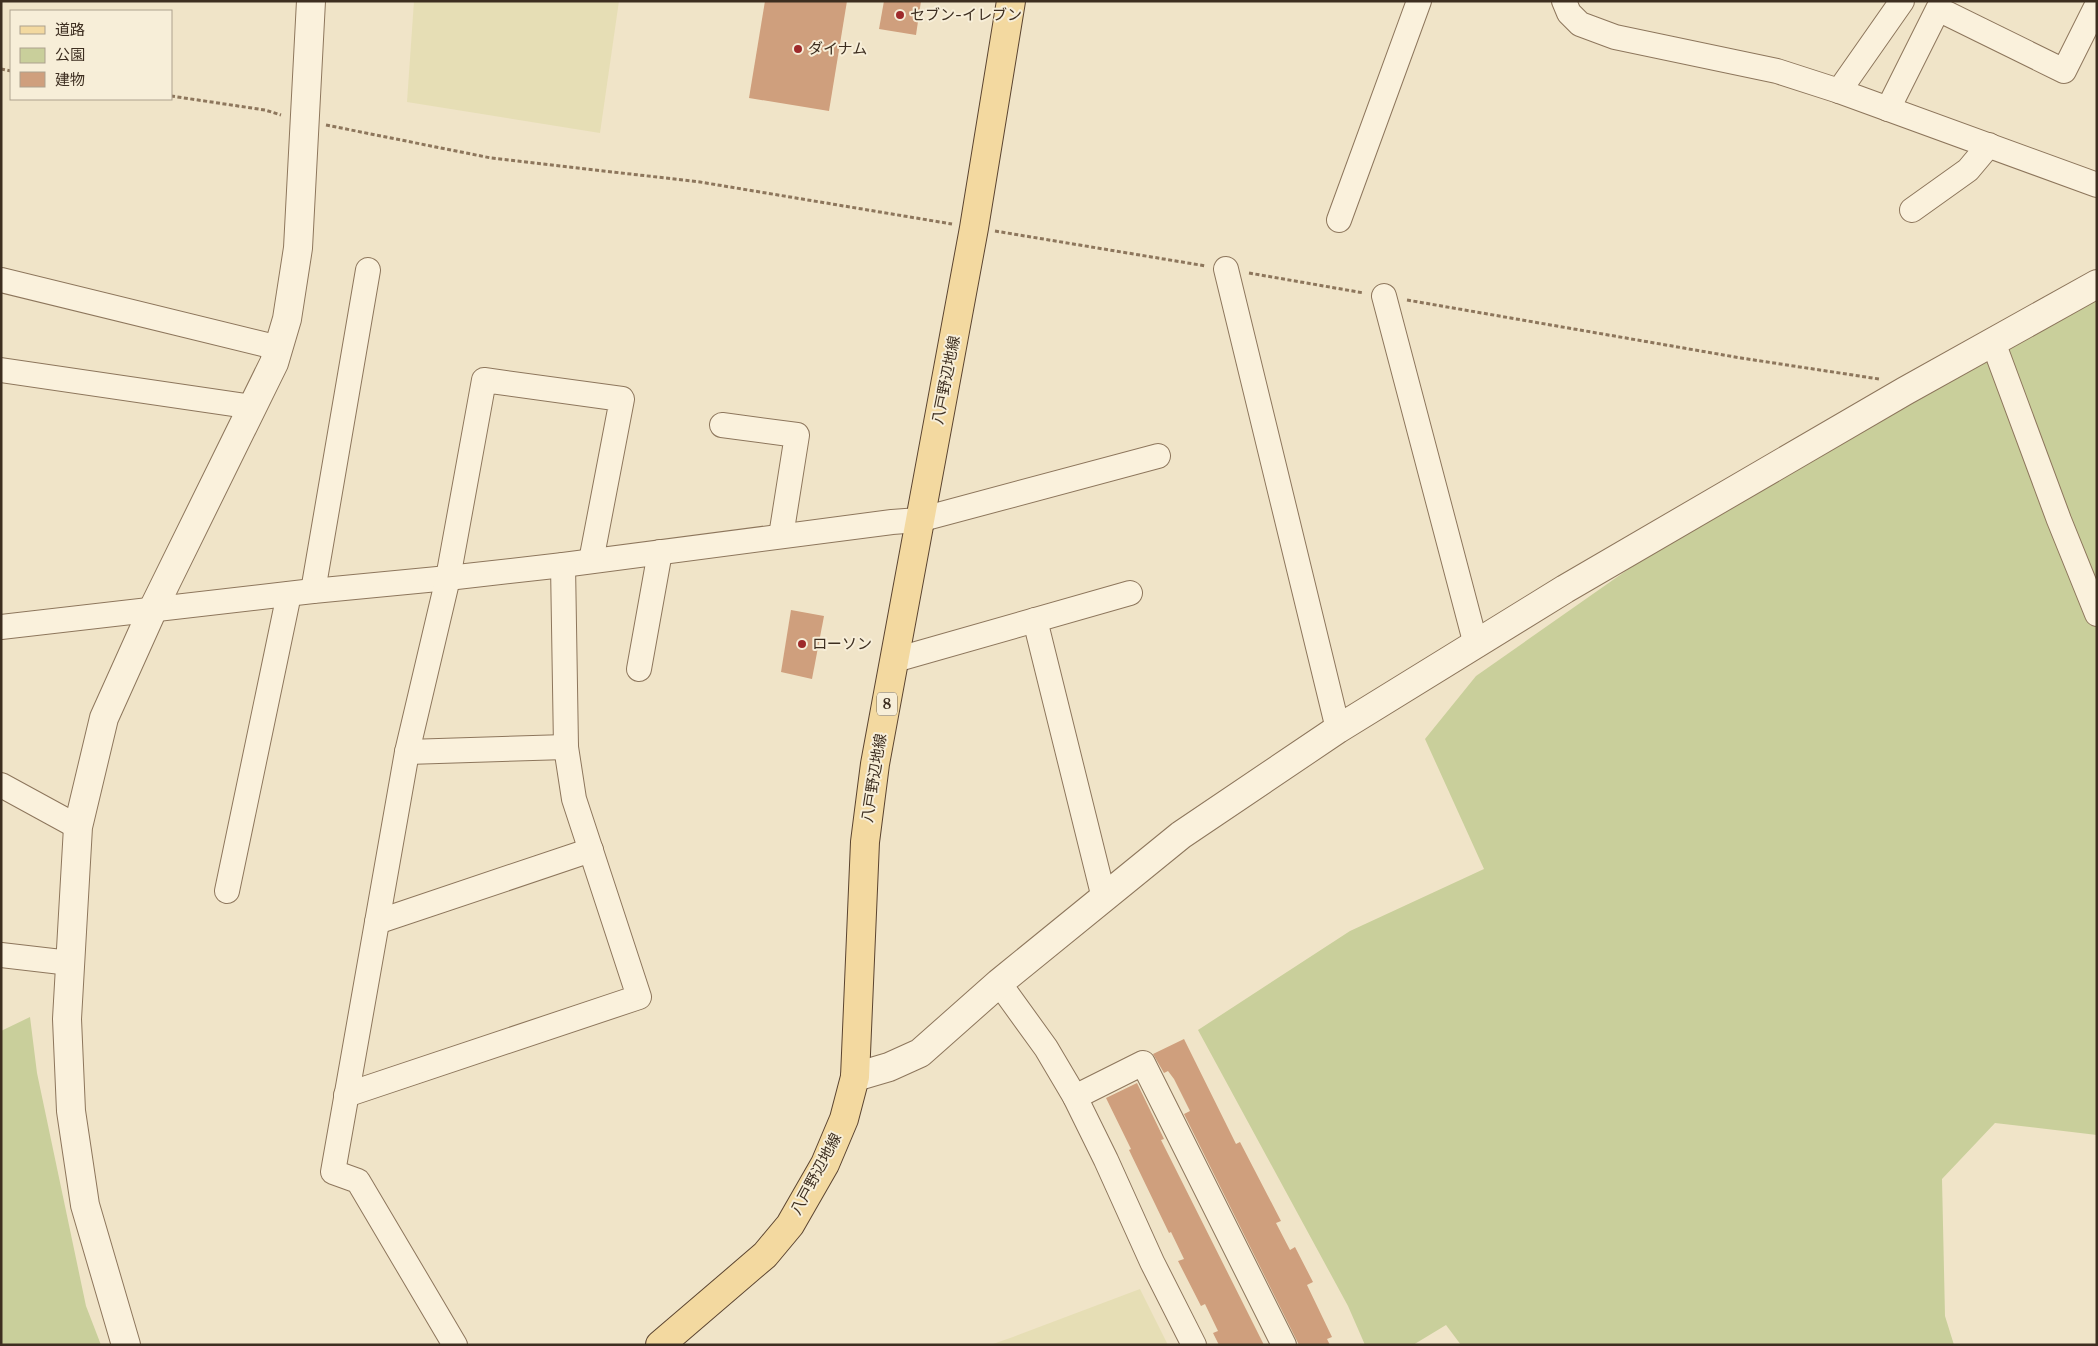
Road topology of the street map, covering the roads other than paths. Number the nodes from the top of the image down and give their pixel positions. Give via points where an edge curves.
1 (311, 1) edge
2 (1011, 1) edge
3 (1419, 1) edge
4 (1564, 1) edge
5 (1902, 1) edge
6 (2097, 5) edge
7 (1839, 91) junction
8 (1888, 108) junction
9 (1990, 145) junction
10 (2097, 185) edge
11 (1912, 210) dead end
12 (1339, 220) dead end
13 (1226, 269) road end
14 (368, 270) dead end
15 (1, 280) edge
16 (2097, 284) edge
17 (1384, 296) road end
18 (1993, 342) junction
19 (279, 348) junction
20 (1, 370) edge
21 (254, 407) junction
22 (722, 425) dead end
23 (1158, 456) dead end
24 (919, 520) junction
25 (781, 536) junction
26 (660, 552) junction
27 (591, 561) junction
28 (563, 565) junction
29 (448, 578) junction
30 (313, 590) junction
31 (1130, 593) dead end
32 (290, 594) junction
33 (153, 609) junction
34 (2097, 614) edge
35 (1035, 620) junction
36 (1, 627) edge
37 (1476, 645) junction
38 (895, 660) junction
39 (639, 669) dead end
40 (1338, 729) junction
41 (566, 747) junction
42 (406, 752) junction
43 (1, 785) edge
44 (78, 827) junction
45 (591, 850) junction
46 (227, 891) dead end
47 (1104, 898) junction
48 (377, 922) junction
49 (1, 955) edge
50 (70, 963) junction
51 (999, 983) junction
52 (855, 1077) junction
53 (346, 1095) junction
54 (1075, 1097) junction
55 (126, 1345) edge
56 (455, 1345) edge
57 (660, 1345) edge
58 (1194, 1345) edge
59 (1284, 1345) edge

1 - 19 street via 298,248 288,319
2 - 24 main road, 八戸野辺地線 / 8 via 974,228
3 - 12 street
4 - 7 street via 1568,13 1580,24 1615,37 1777,71
5 - 7 street
6 - 8 street via 2064,71 1938,9
7 - 8 street
8 - 9 street
9 - 10 street
9 - 11 street via 1968,170
13 - 40 street
14 - 30 street
15 - 19 street
16 - 18 street
17 - 37 street
18 - 34 street
18 - 37 street
19 - 21 street
20 - 21 street
21 - 33 street
22 - 25 street via 796,435
23 - 24 street
24 - 25 street
24 - 38 main road, 八戸野辺地線 / 8
25 - 26 street
26 - 27 street
26 - 39 street
27 - 28 street
27 - 29 street via 622,399 484,380
28 - 29 street
28 - 41 street
29 - 30 street
29 - 42 street
30 - 32 street
31 - 35 street
32 - 33 street
32 - 46 street
33 - 36 street
33 - 44 street via 104,718
35 - 38 street
35 - 47 street
37 - 40 street
38 - 52 main road, 八戸野辺地線 / 8 via 875,764 865,842
40 - 47 street via 1181,835
41 - 42 street
41 - 45 street via 574,799
42 - 48 street
43 - 44 street
44 - 50 street
45 - 48 street
45 - 53 street via 640,997
47 - 51 street
48 - 53 street
49 - 50 street
50 - 55 street via 71,1111 85,1205
51 - 52 street via 920,1053
51 - 54 street via 1046,1048
52 - 57 main road, 八戸野辺地線 / 8 via 844,1120 825,1164 790,1225 765,1255
53 - 56 street via 333,1172 358,1181
54 - 58 street
54 - 59 street via 1144,1063

